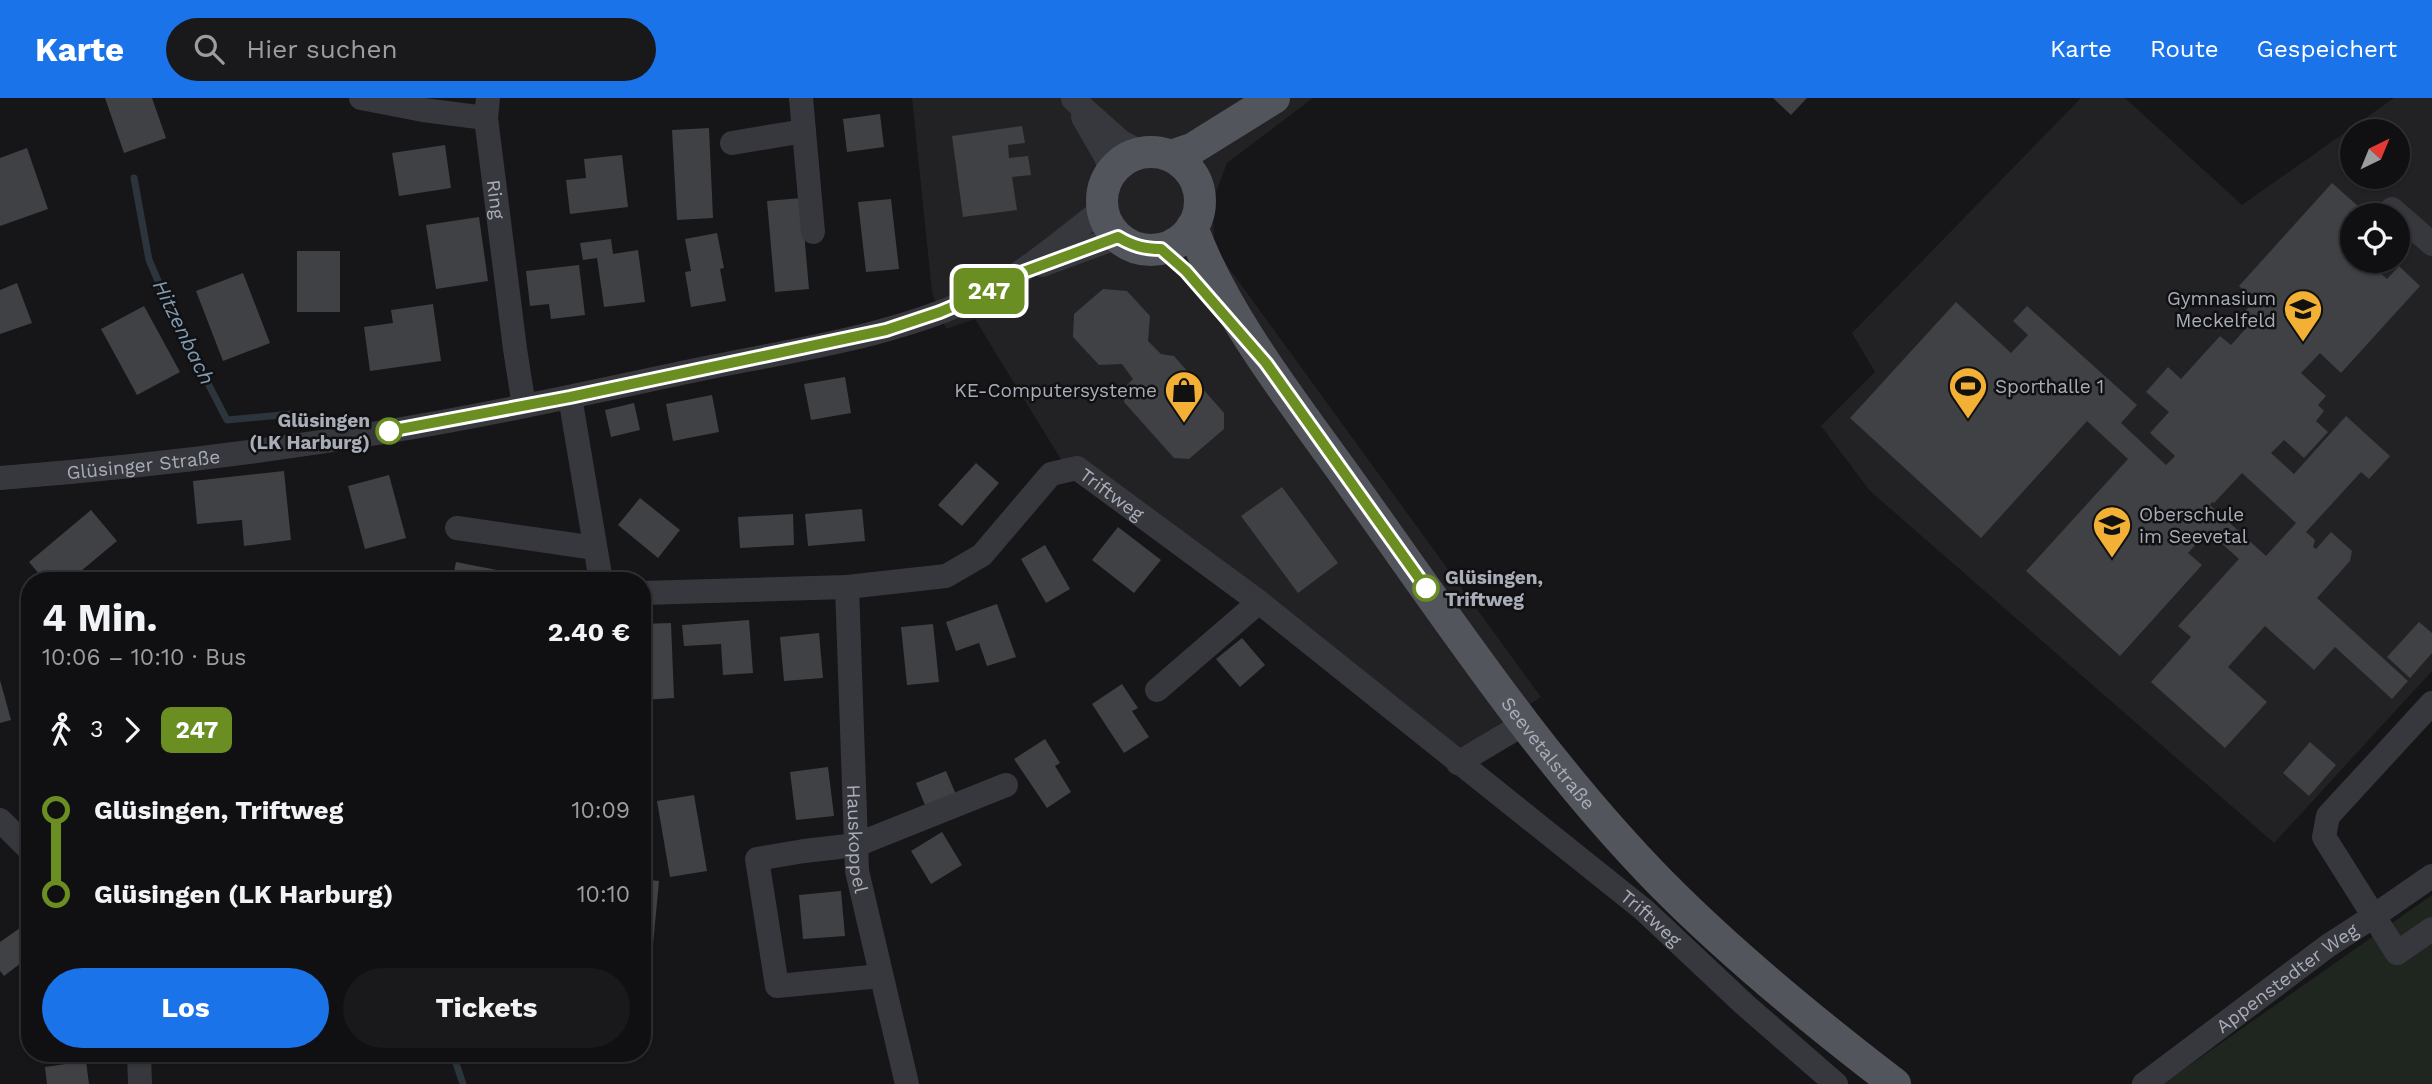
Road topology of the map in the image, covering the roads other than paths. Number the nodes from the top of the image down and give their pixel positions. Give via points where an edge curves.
1 (361, 98) edge
2 (801, 98) edge
3 (1274, 98) edge
4 (1073, 99) edge
5 (487, 108) edge
6 (804, 131) junction
7 (732, 143) dead end
8 (1156, 155) junction
9 (1111, 172) junction
10 (1197, 183) junction
11 (1103, 209) junction
12 (2410, 225) edge
13 (1192, 227) junction
14 (813, 232) dead end
15 (1118, 237) junction
16 (2432, 244) edge
17 (1161, 249) junction
18 (1018, 274) junction
19 (1266, 363) junction
20 (570, 397) junction
21 (524, 406) junction
22 (0, 478) edge
23 (457, 528) dead end
24 (595, 548) junction
25 (599, 572) edge
26 (847, 587) junction
27 (651, 593) edge
28 (1259, 602) junction
29 (1157, 690) dead end
30 (2432, 703) edge
31 (1525, 723) junction
32 (1458, 763) junction
33 (1006, 785) dead end
34 (0, 820) edge
35 (21, 841) edge
36 (856, 845) junction
37 (2432, 876) edge
38 (2374, 916) junction
39 (2432, 929) edge
40 (881, 975) junction
41 (139, 1062) edge
42 (140, 1084) edge
43 (907, 1084) edge
44 (1836, 1084) edge
45 (1895, 1084) edge
46 (2144, 1084) edge

1 - 5 street, Ring via 423,110
2 - 6 street
3 - 8 main road via 1192,149
3 - 10 main road via 1210,163
4 - 8 street via 1120,141
4 - 9 street
5 - 21 street, Ring
6 - 7 street
6 - 14 street
8 - 9 main road via 1119,163
8 - 10 main road via 1182,163
9 - 11 main road via 1102,196
10 - 13 main road via 1199,213
11 - 15 main road
11 - 18 street, Glüsinger Straße
12 - 16 street
13 - 17 main road via 1184,237
13 - 19 main road, Seevetalstraße via 1205,262
15 - 17 main road via 1138,247
15 - 18 street, Glüsinger Straße
17 - 19 main road, Seevetalstraße
18 - 20 street, Glüsinger Straße via 985,293 886,330
19 - 31 main road, Seevetalstraße
20 - 21 street, Glüsinger Straße
20 - 24 street
21 - 22 street, Glüsinger Straße via 307,444
23 - 24 street
24 - 25 street
26 - 27 street, Triftweg
26 - 28 street, Triftweg via 946,576 982,555 1051,474 1077,468
26 - 36 street, Hauskoppel
28 - 29 street
28 - 32 street, Triftweg
30 - 38 street via 2328,816 2324,836
31 - 32 street
31 - 45 main road, Seevetalstraße via 1661,883 1759,973
32 - 44 street, Triftweg via 1644,910
33 - 36 street
34 - 35 street
36 - 40 street, Hauskoppel via 857,871
36 - 40 street via 757,859 777,986
37 - 38 street, Appenstedter Weg
38 - 39 street via 2397,953
38 - 46 street, Appenstedter Weg via 2329,944
40 - 43 street, Hauskoppel
41 - 42 street

